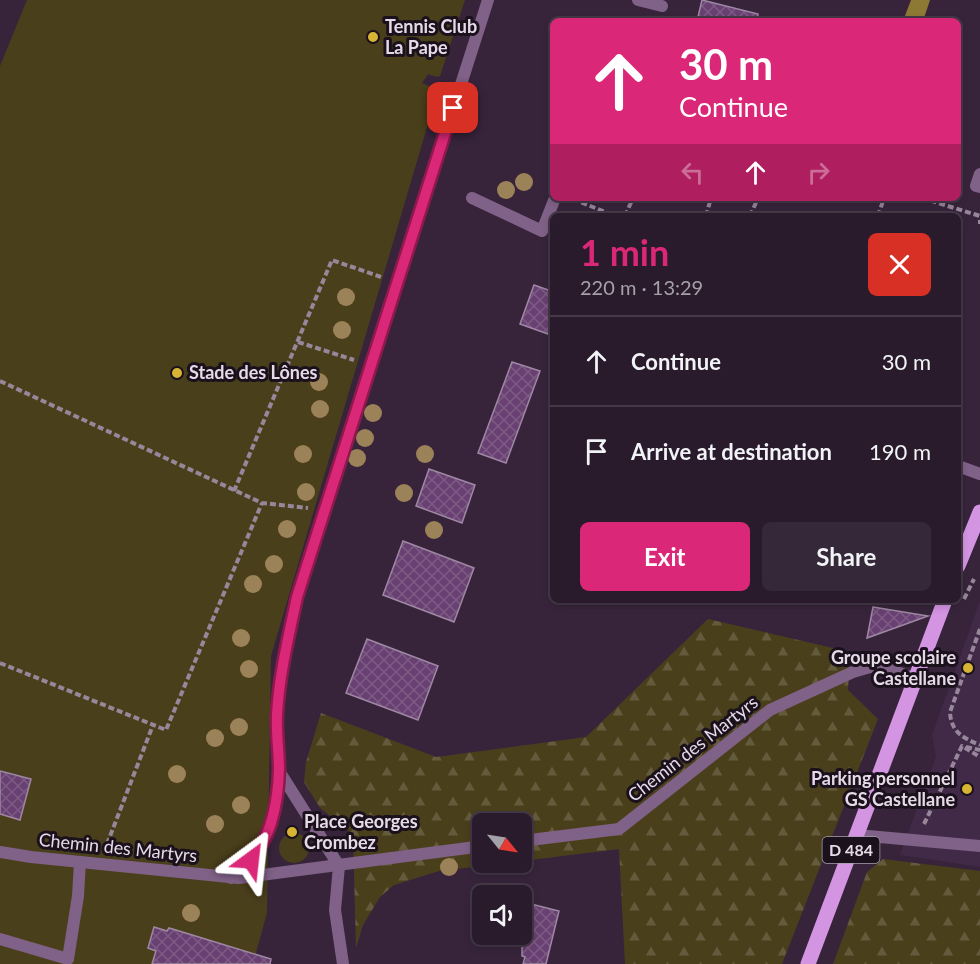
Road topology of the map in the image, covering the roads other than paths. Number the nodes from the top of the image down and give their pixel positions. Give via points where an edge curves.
1 (488, 0) edge
2 (638, 0) edge
3 (662, 6) dead end
4 (980, 174) edge
5 (980, 187) edge
6 (472, 198) dead end
7 (554, 201) edge
8 (961, 467) edge
9 (980, 474) edge
10 (980, 512) edge
11 (961, 559) edge
12 (944, 603) edge
13 (916, 679) junction
14 (279, 771) junction
15 (857, 835) junction
16 (532, 840) edge
17 (980, 846) edge
18 (472, 848) edge
19 (0, 852) edge
20 (80, 862) junction
21 (339, 866) junction
22 (231, 878) junction
23 (0, 939) edge
24 (343, 964) edge
25 (807, 964) edge

1 - 14 street via 297,597 277,715
2 - 3 street
4 - 5 street via 976,186
6 - 7 street via 542,231
8 - 9 street
10 - 11 main road
12 - 13 main road, D 484
13 - 15 main road, D 484
13 - 16 street, Chemin des Martyrs via 877,665 853,672 770,710 619,829
14 - 21 street
14 - 22 street via 274,814 261,849
15 - 17 street
15 - 25 main road, D 484
18 - 21 street, Chemin des Martyrs
19 - 20 street, Chemin des Martyrs
20 - 22 street, Chemin des Martyrs
20 - 23 street via 68,959
21 - 22 street, Chemin des Martyrs
21 - 24 street via 334,910

